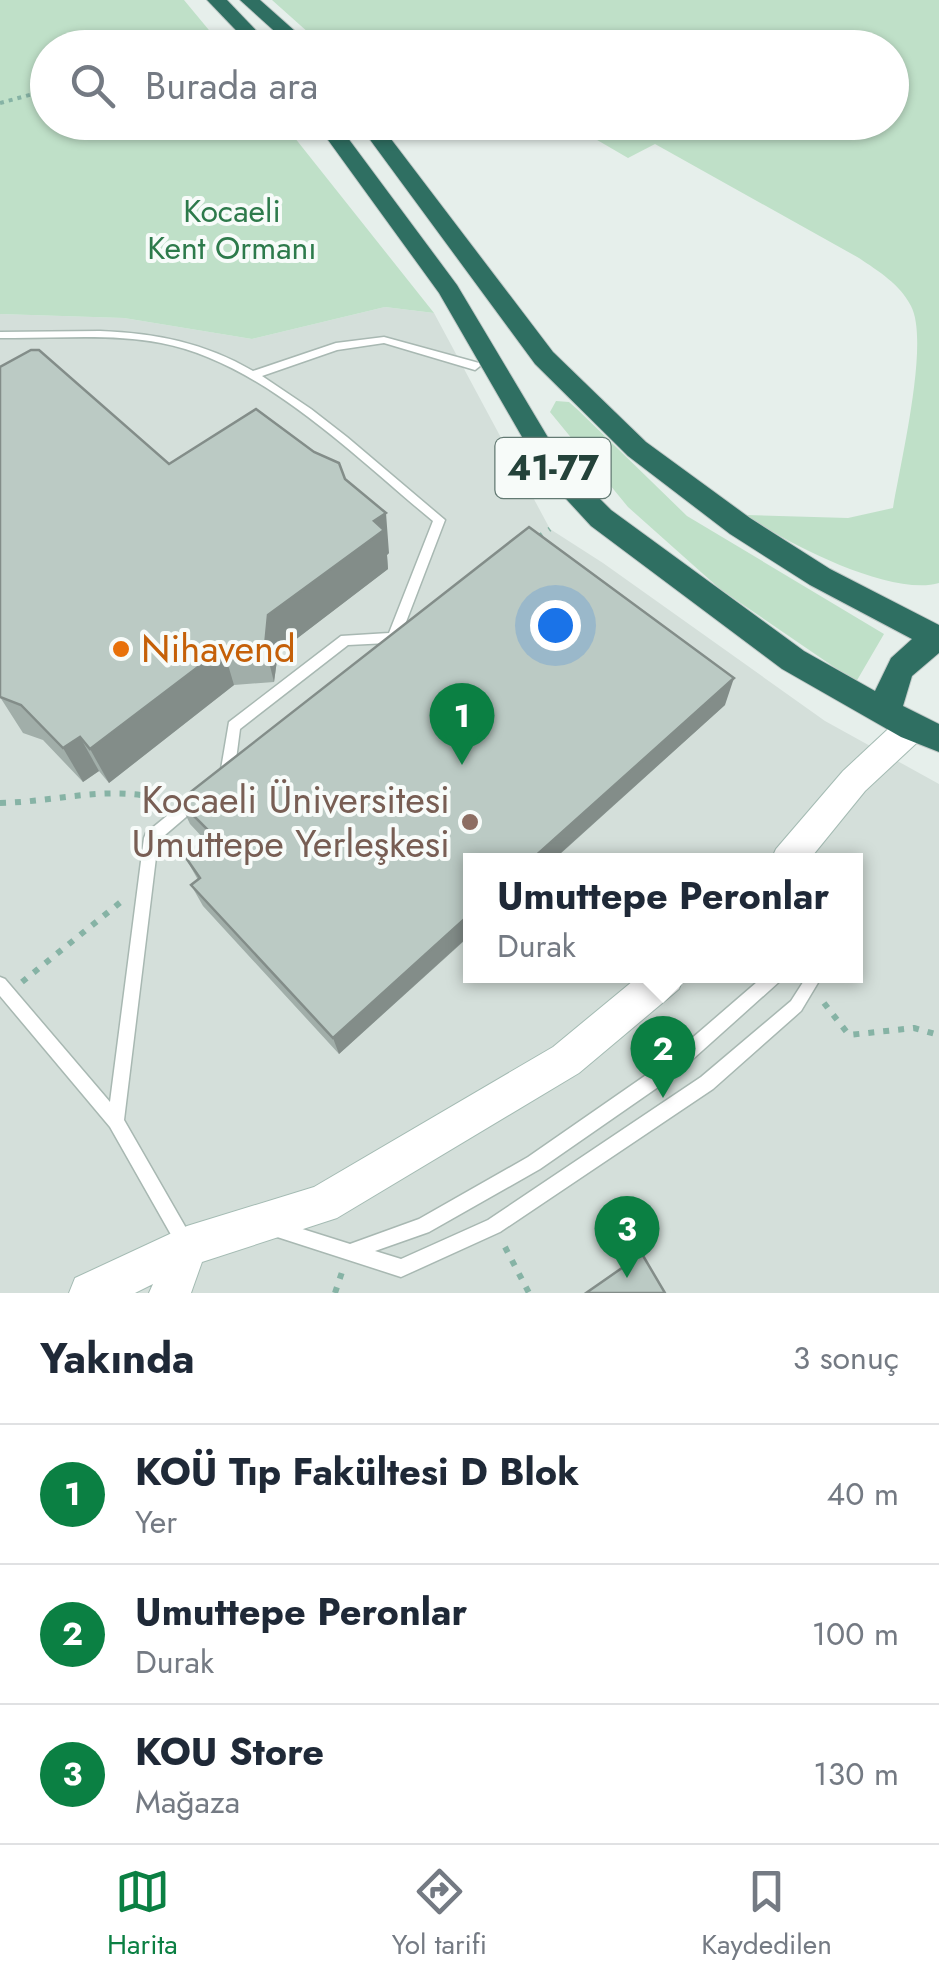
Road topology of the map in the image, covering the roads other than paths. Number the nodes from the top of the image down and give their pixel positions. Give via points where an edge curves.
1 (216, 0) edge
2 (249, 0) edge
3 (246, 30) edge
4 (284, 30) edge
5 (339, 140) edge
6 (380, 140) edge
7 (0, 336) edge
8 (475, 366) dead end
9 (256, 374) junction
10 (396, 638) junction
11 (939, 639) edge
12 (381, 650) edge
13 (912, 726) edge
14 (242, 763) edge
15 (227, 775) junction
16 (812, 847) edge
17 (658, 983) edge
18 (767, 983) edge
19 (810, 983) edge
20 (4, 990) edge
21 (116, 1121) junction
22 (260, 1224) junction
23 (187, 1246) junction
24 (350, 1252) junction
25 (90, 1293) edge
26 (170, 1293) edge

1 - 3 highway
2 - 4 highway
5 - 13 highway, 41-77 via 448,290 553,468 589,506 793,660
6 - 11 highway, 41-77 via 544,358 637,449 804,566
7 - 9 lane via 161,339 204,349
8 - 9 lane via 384,340
9 - 10 lane via 439,520
10 - 12 lane
10 - 15 lane via 346,640 234,726
11 - 13 highway via 918,648 890,688
13 - 16 main road via 854,781
14 - 15 lane
15 - 21 lane via 151,838
17 - 22 main road via 566,1060 323,1204
18 - 24 lane via 668,1070 534,1162 423,1226
19 - 24 lane via 796,1006 707,1083 494,1226 400,1268
20 - 21 lane
21 - 23 lane
22 - 23 main road
22 - 24 lane
23 - 25 main road
23 - 26 main road

